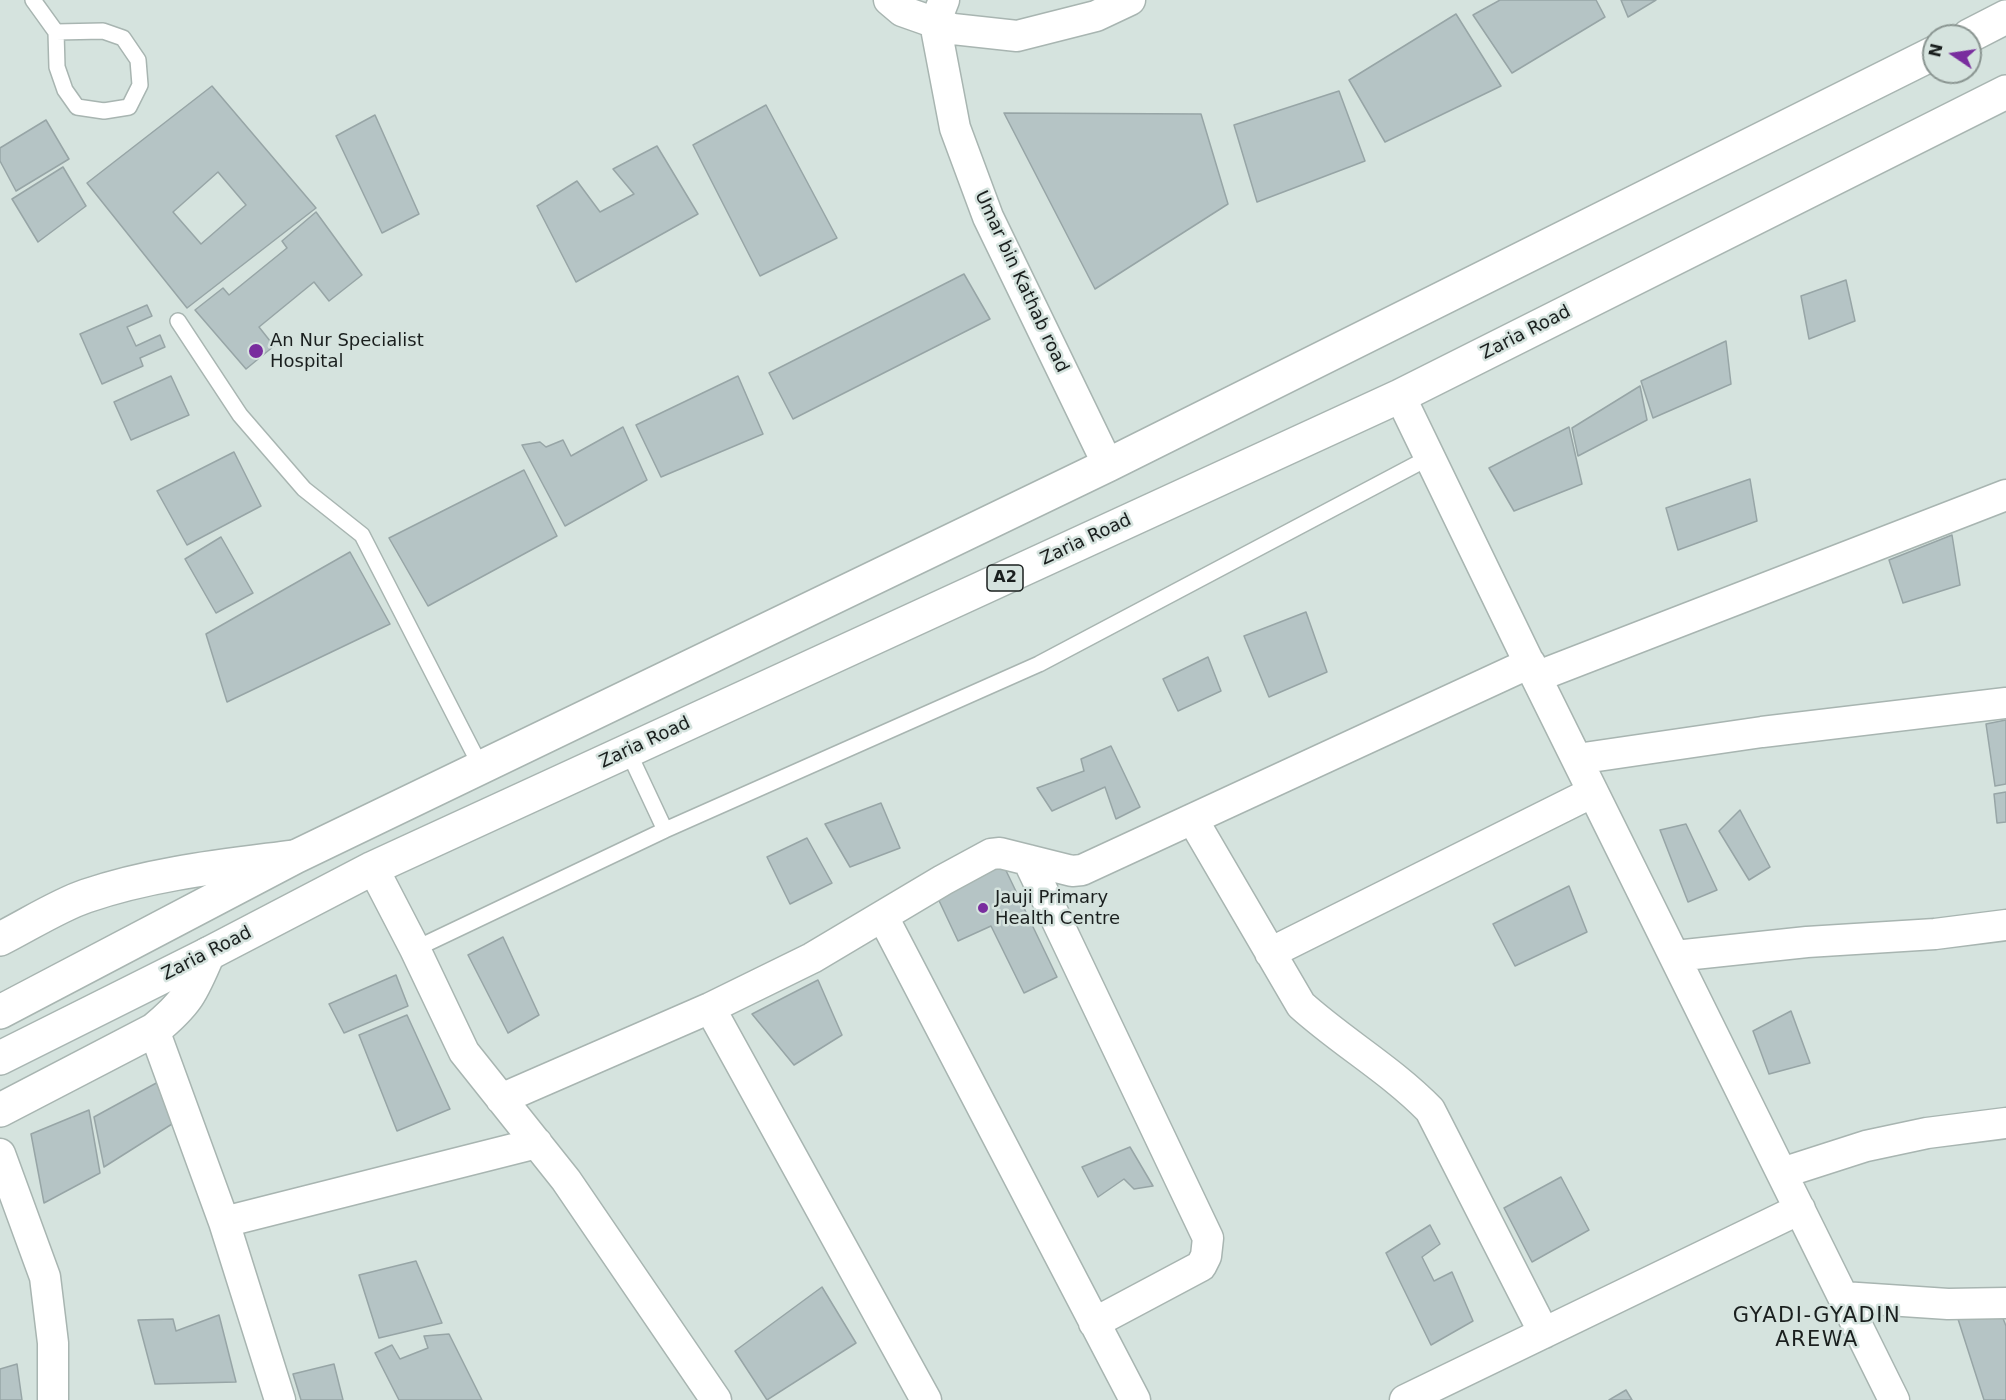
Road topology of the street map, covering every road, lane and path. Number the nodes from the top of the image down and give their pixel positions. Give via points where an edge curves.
1 (33, 0) edge
2 (889, 0) edge
3 (1130, 0) edge
4 (940, 11) edge
5 (2006, 17) edge
6 (1982, 29) edge
7 (56, 32) junction
8 (1922, 59) edge
9 (2006, 92) edge
10 (178, 321) dead end
11 (1400, 396) junction
12 (1430, 457) junction
13 (1108, 465) junction
14 (2006, 495) edge
15 (1533, 670) junction
16 (2006, 703) edge
17 (628, 751) junction
18 (1577, 759) junction
19 (481, 767) junction
20 (1593, 792) junction
21 (1193, 820) junction
22 (666, 830) junction
23 (295, 857) junction
24 (1028, 860) junction
25 (373, 868) junction
26 (883, 917) junction
27 (2006, 926) edge
28 (0, 939) edge
29 (415, 949) junction
30 (1270, 953) junction
31 (208, 954) junction
32 (1675, 956) junction
33 (710, 1008) junction
34 (0, 1012) edge
35 (154, 1030) junction
36 (0, 1058) edge
37 (501, 1099) junction
38 (0, 1110) edge
39 (2006, 1123) edge
40 (537, 1143) junction
41 (0, 1154) edge
42 (1782, 1173) junction
43 (1800, 1209) junction
44 (224, 1222) junction
45 (1843, 1297) junction
46 (2006, 1303) edge
47 (1094, 1323) junction
48 (1544, 1333) junction
49 (53, 1400) edge
50 (280, 1400) edge
51 (716, 1400) edge
52 (926, 1400) edge
53 (1135, 1400) edge
54 (1405, 1400) edge
55 (1894, 1400) edge

1 - 7 lane
2 - 4 street via 902,11
3 - 4 street via 1096,16 1017,36 953,29
4 - 13 street, Umar bin Kathab road via 955,128 987,217
5 - 6 main road
7 - 7 lane via 57,67 65,90 77,106 104,111 129,108 140,85 138,60 123,38 103,31
8 - 13 main road
9 - 11 main road, Zaria Road / A2
10 - 19 lane via 240,415 304,489 362,535
11 - 12 street
11 - 17 main road, Zaria Road / A2
12 - 15 street
12 - 22 lane via 1039,664
13 - 19 main road
14 - 15 street
15 - 18 street
15 - 21 street
16 - 18 street
17 - 22 lane
17 - 25 main road, Zaria Road / A2
18 - 20 street
19 - 23 main road
20 - 30 street
20 - 32 street
21 - 24 street via 1082,870
21 - 30 street
22 - 29 lane
23 - 28 main road via 186,871 84,896
23 - 34 main road
24 - 26 street via 991,854
24 - 47 street via 1208,1238 1201,1266
25 - 29 street
25 - 31 main road, Zaria Road / A2
26 - 33 street via 812,958
26 - 47 street
27 - 32 street
29 - 37 street via 464,1052
30 - 48 street via 1300,1005 1407,1087 1430,1110
31 - 35 main road via 192,992
31 - 36 main road, Zaria Road / A2
32 - 42 street
33 - 37 street
33 - 52 street
35 - 38 main road
35 - 44 street
37 - 40 street
39 - 42 street via 1866,1146
40 - 44 street
40 - 51 street
41 - 49 street via 45,1277 53,1343
42 - 43 street
43 - 45 street
43 - 48 street
44 - 50 street
45 - 46 street via 1948,1304
45 - 55 street
47 - 53 street
48 - 54 street

